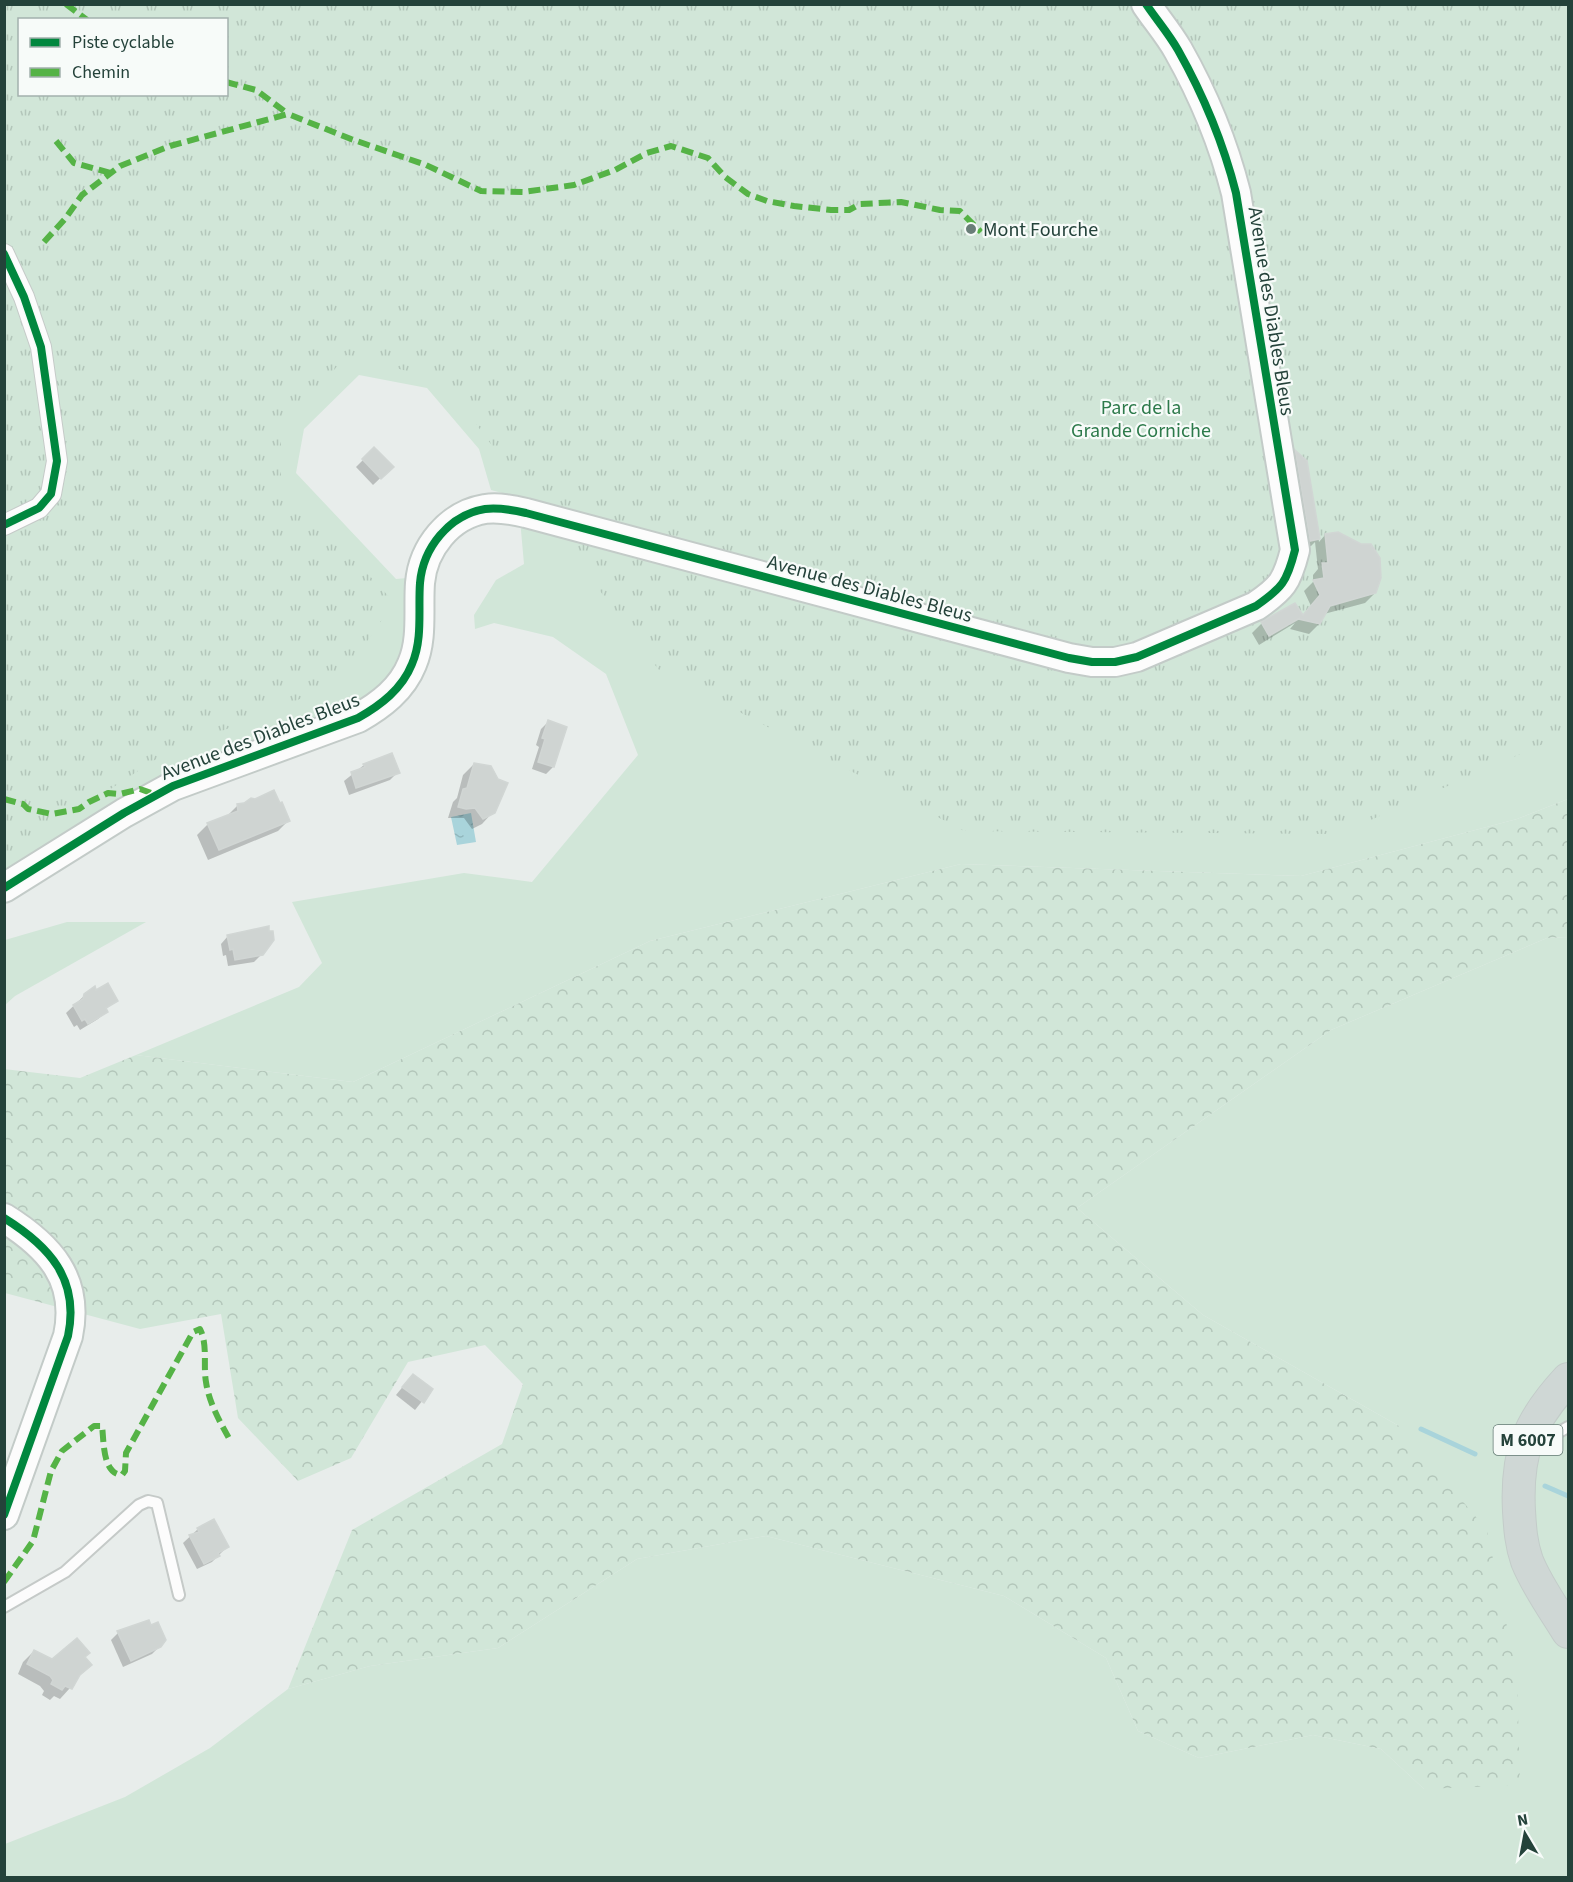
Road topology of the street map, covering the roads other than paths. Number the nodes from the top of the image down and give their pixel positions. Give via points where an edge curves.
1 (1146, 4) edge
2 (4, 254) edge
3 (4, 525) edge
4 (4, 888) edge
5 (4, 1218) edge
6 (1569, 1379) edge
7 (1569, 1402) edge
8 (1569, 1427) edge
9 (1538, 1444) junction
10 (1519, 1512) junction
11 (4, 1515) edge
12 (180, 1595) dead end
13 (4, 1607) edge
14 (1569, 1632) edge

1 - 4 main road, Avenue des Diables Bleus via 1177,48 1208,108 1225,149 1236,193 1295,550 1282,586 1270,596 1256,606 1137,657 1092,662 526,513 485,509 457,520 429,551 422,572 413,662 398,688 376,708 172,786
2 - 3 street via 41,346 57,461 51,494 39,508
5 - 11 main road via 33,1237 60,1269 71,1310 68,1336
6 - 10 main road, M 6007 via 1534,1422 1520,1463
7 - 9 main road, M 6007
8 - 9 lane
9 - 10 main road, M 6007
10 - 14 main road, M 6007 via 1527,1562
12 - 13 lane via 156,1503 148,1501 138,1505 64,1572

